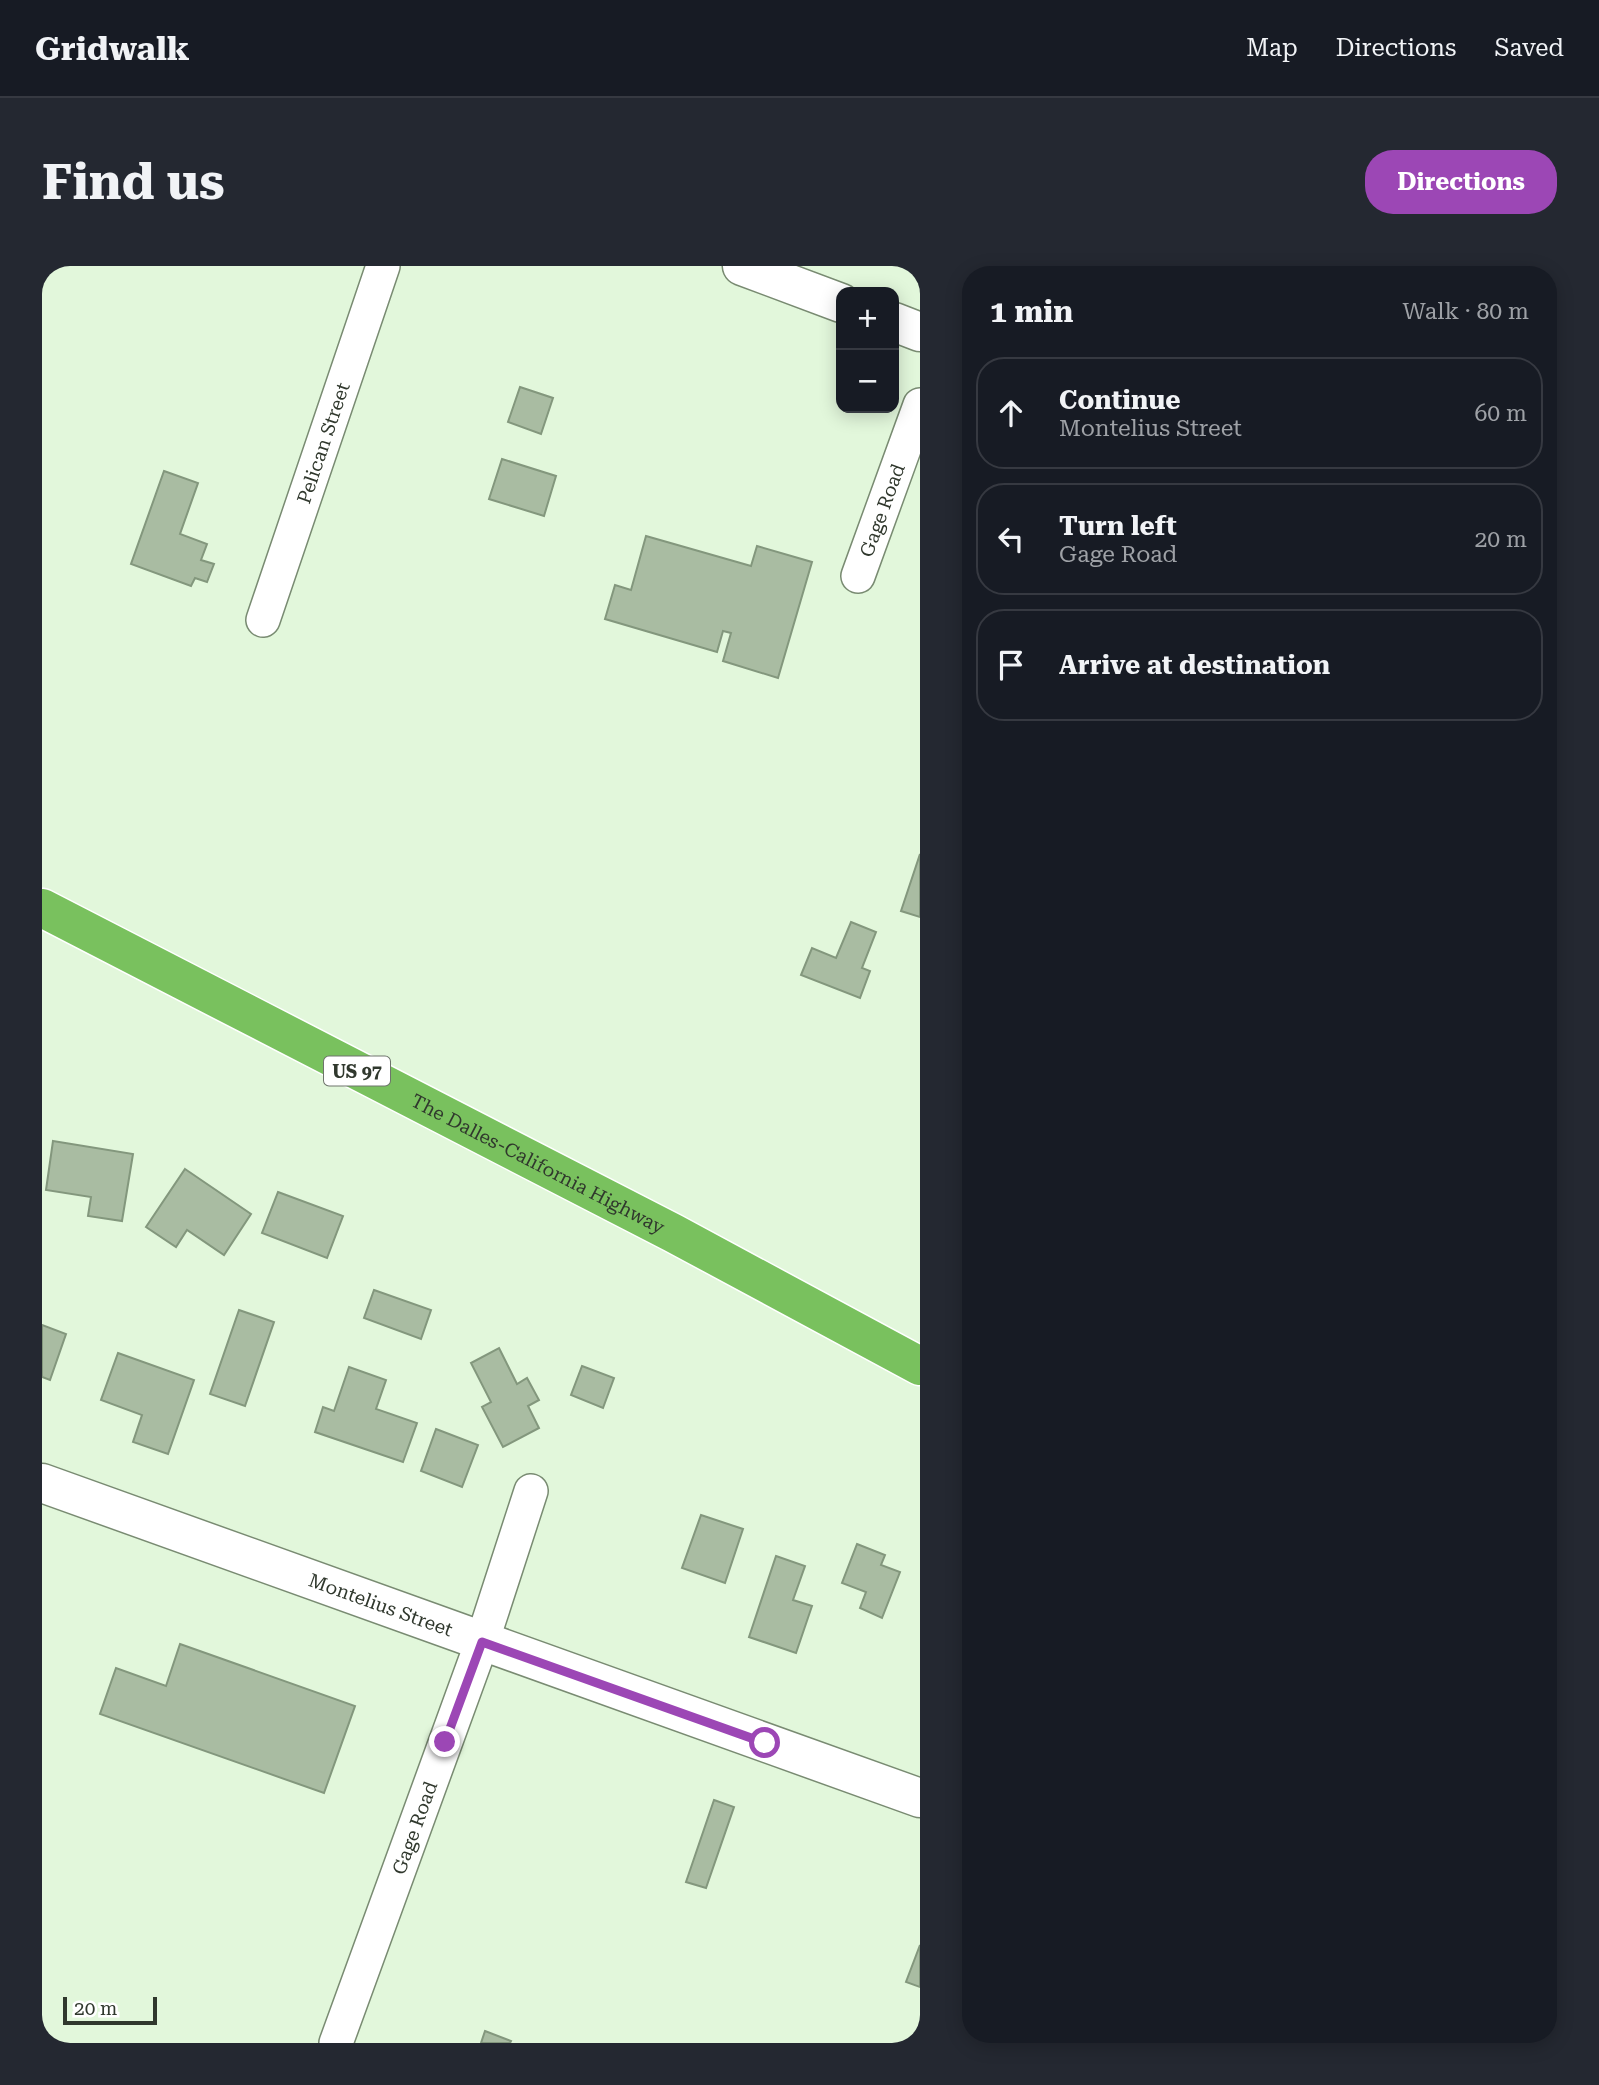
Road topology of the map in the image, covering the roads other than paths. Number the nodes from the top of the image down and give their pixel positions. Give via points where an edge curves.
1 (383, 266) edge
2 (742, 266) edge
3 (836, 301) edge
4 (899, 324) edge
5 (920, 332) edge
6 (920, 405) edge
7 (858, 576) dead end
8 (263, 620) dead end
9 (42, 908) edge
10 (920, 1366) edge
11 (42, 1483) edge
12 (531, 1491) dead end
13 (482, 1642) junction
14 (920, 1798) edge
15 (336, 2043) edge

1 - 8 street, Pelican Street
2 - 3 street
4 - 5 street
6 - 7 street, Gage Road
9 - 10 highway, The Dalles-California Highway / US 97 via 673,1233
11 - 13 street, Montelius Street
12 - 13 street, Gage Road
13 - 14 street, Montelius Street
13 - 15 street, Gage Road

